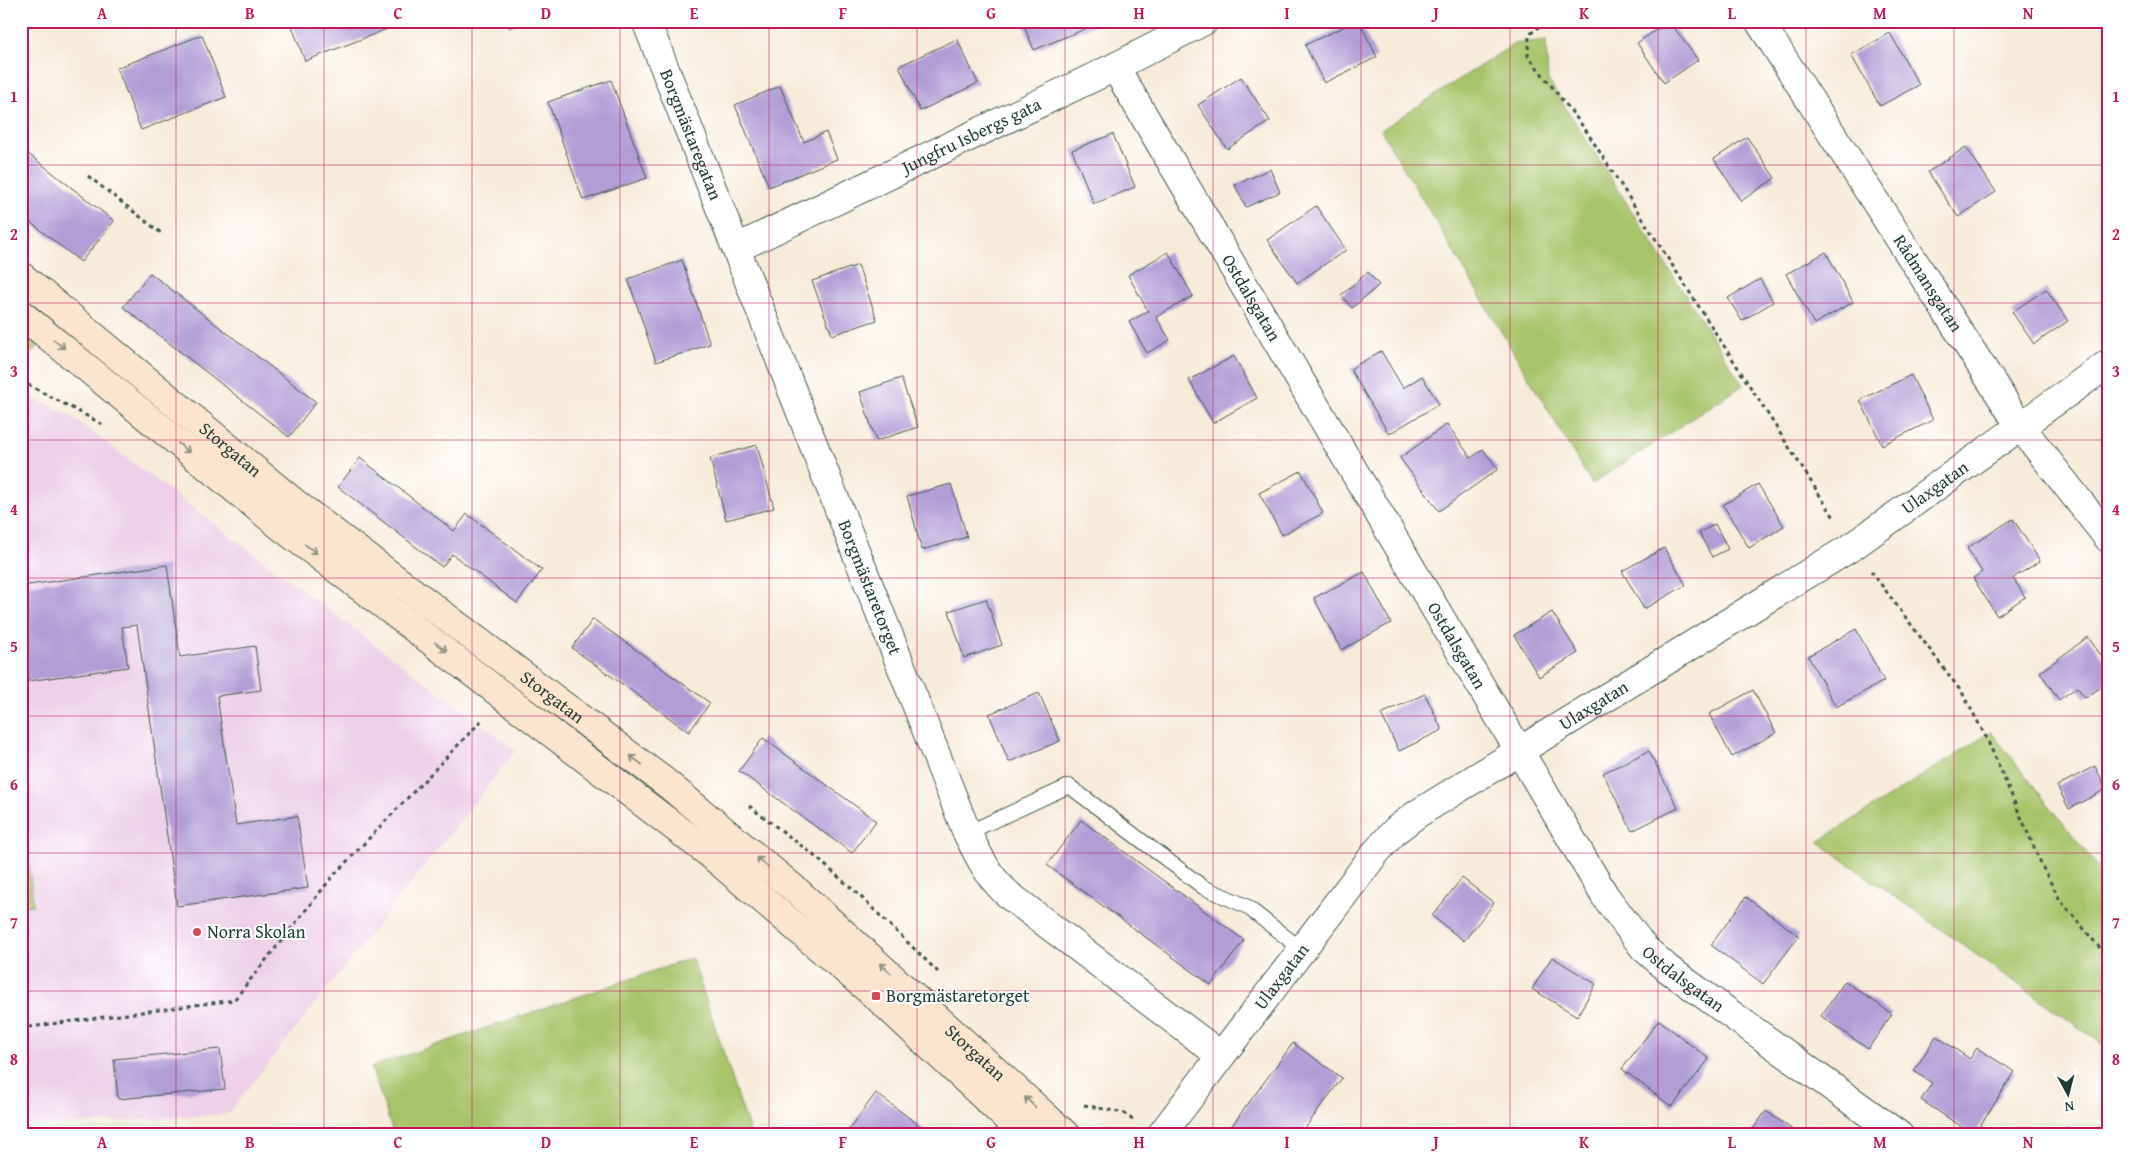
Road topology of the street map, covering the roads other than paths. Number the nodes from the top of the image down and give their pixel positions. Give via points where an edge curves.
1 (646, 21) edge
2 (1204, 21) edge
3 (1759, 21) edge
4 (1114, 67) junction
5 (737, 248) junction
6 (21, 276) edge
7 (21, 314) edge
8 (2109, 363) edge
9 (2020, 426) junction
10 (2109, 539) edge
11 (1519, 750) junction
12 (967, 833) junction
13 (1301, 949) junction
14 (1220, 1054) junction
15 (1025, 1135) edge
16 (1066, 1135) edge
17 (1161, 1135) edge
18 (1899, 1135) edge

1 - 5 street, Borgmästaregatan
2 - 4 street, Jungfru Isbergs gata
3 - 9 street, Rådmansgatan
4 - 5 street, Jungfru Isbergs gata
4 - 11 street, Ostdalsgatan
5 - 12 street, Borgmästaretorget
16 -> 6 main road, Storgatan via 798,892 665,782 296,504
7 -> 15 main road, Storgatan via 279,525 710,854 891,1009
8 - 9 street, Ulaxgatan
9 - 10 street, Rådmansgatan
9 - 11 street, Ulaxgatan via 1853,546
11 - 13 street, Ulaxgatan via 1396,830
11 - 18 street, Ostdalsgatan via 1605,896 1644,948 1668,969
12 - 13 lane via 1069,786 1203,888 1246,906
12 - 14 street, Borgmästaretorget via 994,882
13 - 14 street, Ulaxgatan
14 - 17 street, Ulaxgatan

